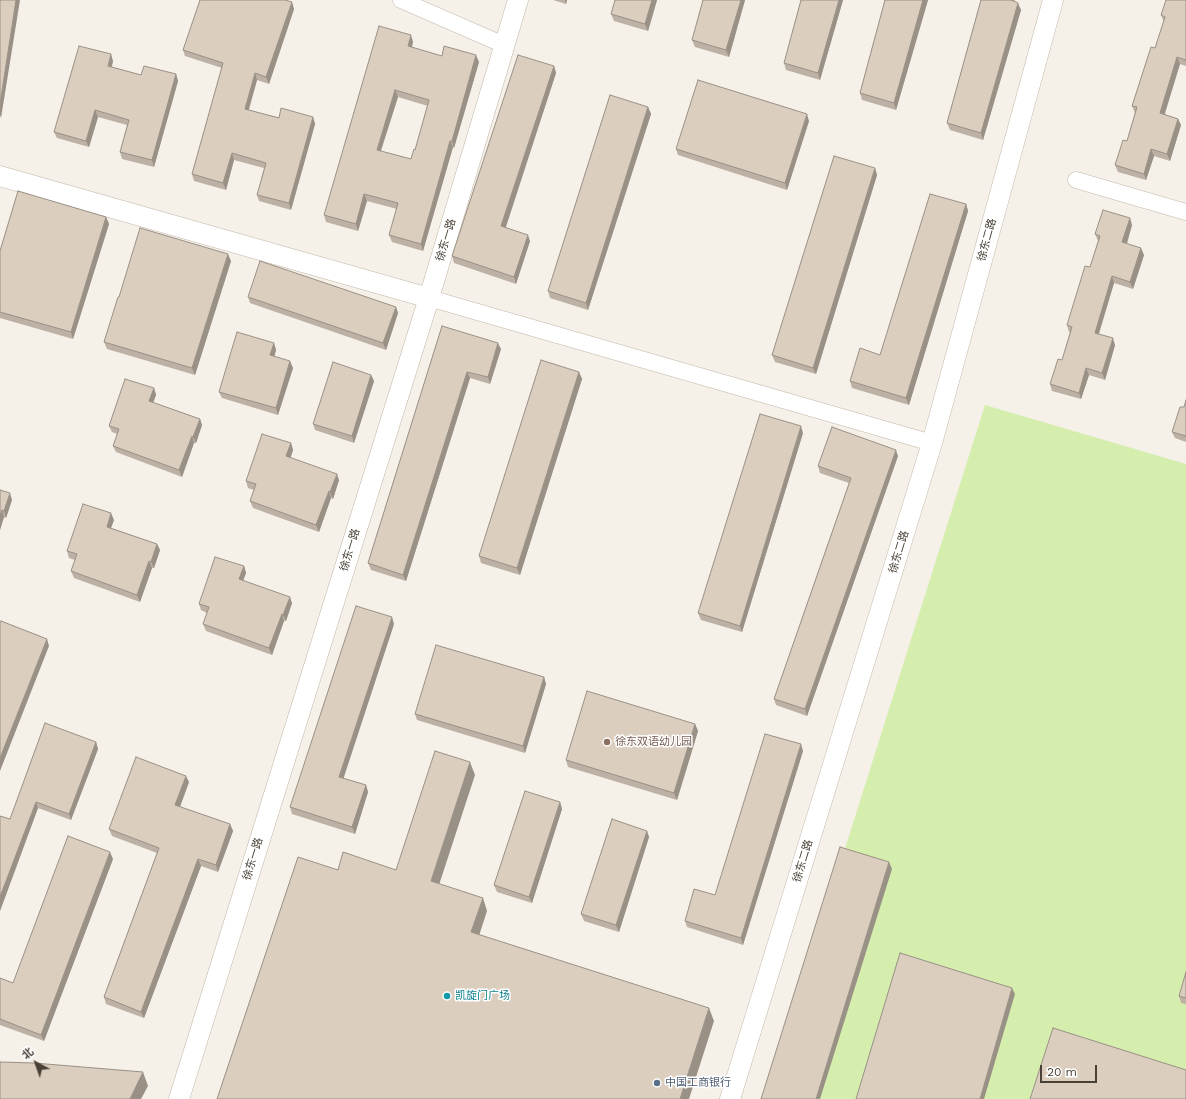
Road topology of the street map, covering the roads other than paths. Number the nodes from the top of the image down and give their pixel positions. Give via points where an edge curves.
1 (401, 0) edge
2 (518, 0) edge
3 (1053, 0) edge
4 (504, 45) junction
5 (0, 176) edge
6 (1076, 180) dead end
7 (1186, 212) edge
8 (428, 298) junction
9 (932, 444) junction
10 (179, 1099) edge
11 (730, 1099) edge

1 - 4 street
2 - 4 street, 徐东一路
3 - 9 street, 徐东二路
4 - 8 street, 徐东一路
5 - 8 street
6 - 7 street
8 - 9 street
8 - 10 street, 徐东一路
9 - 11 street, 徐东二路

